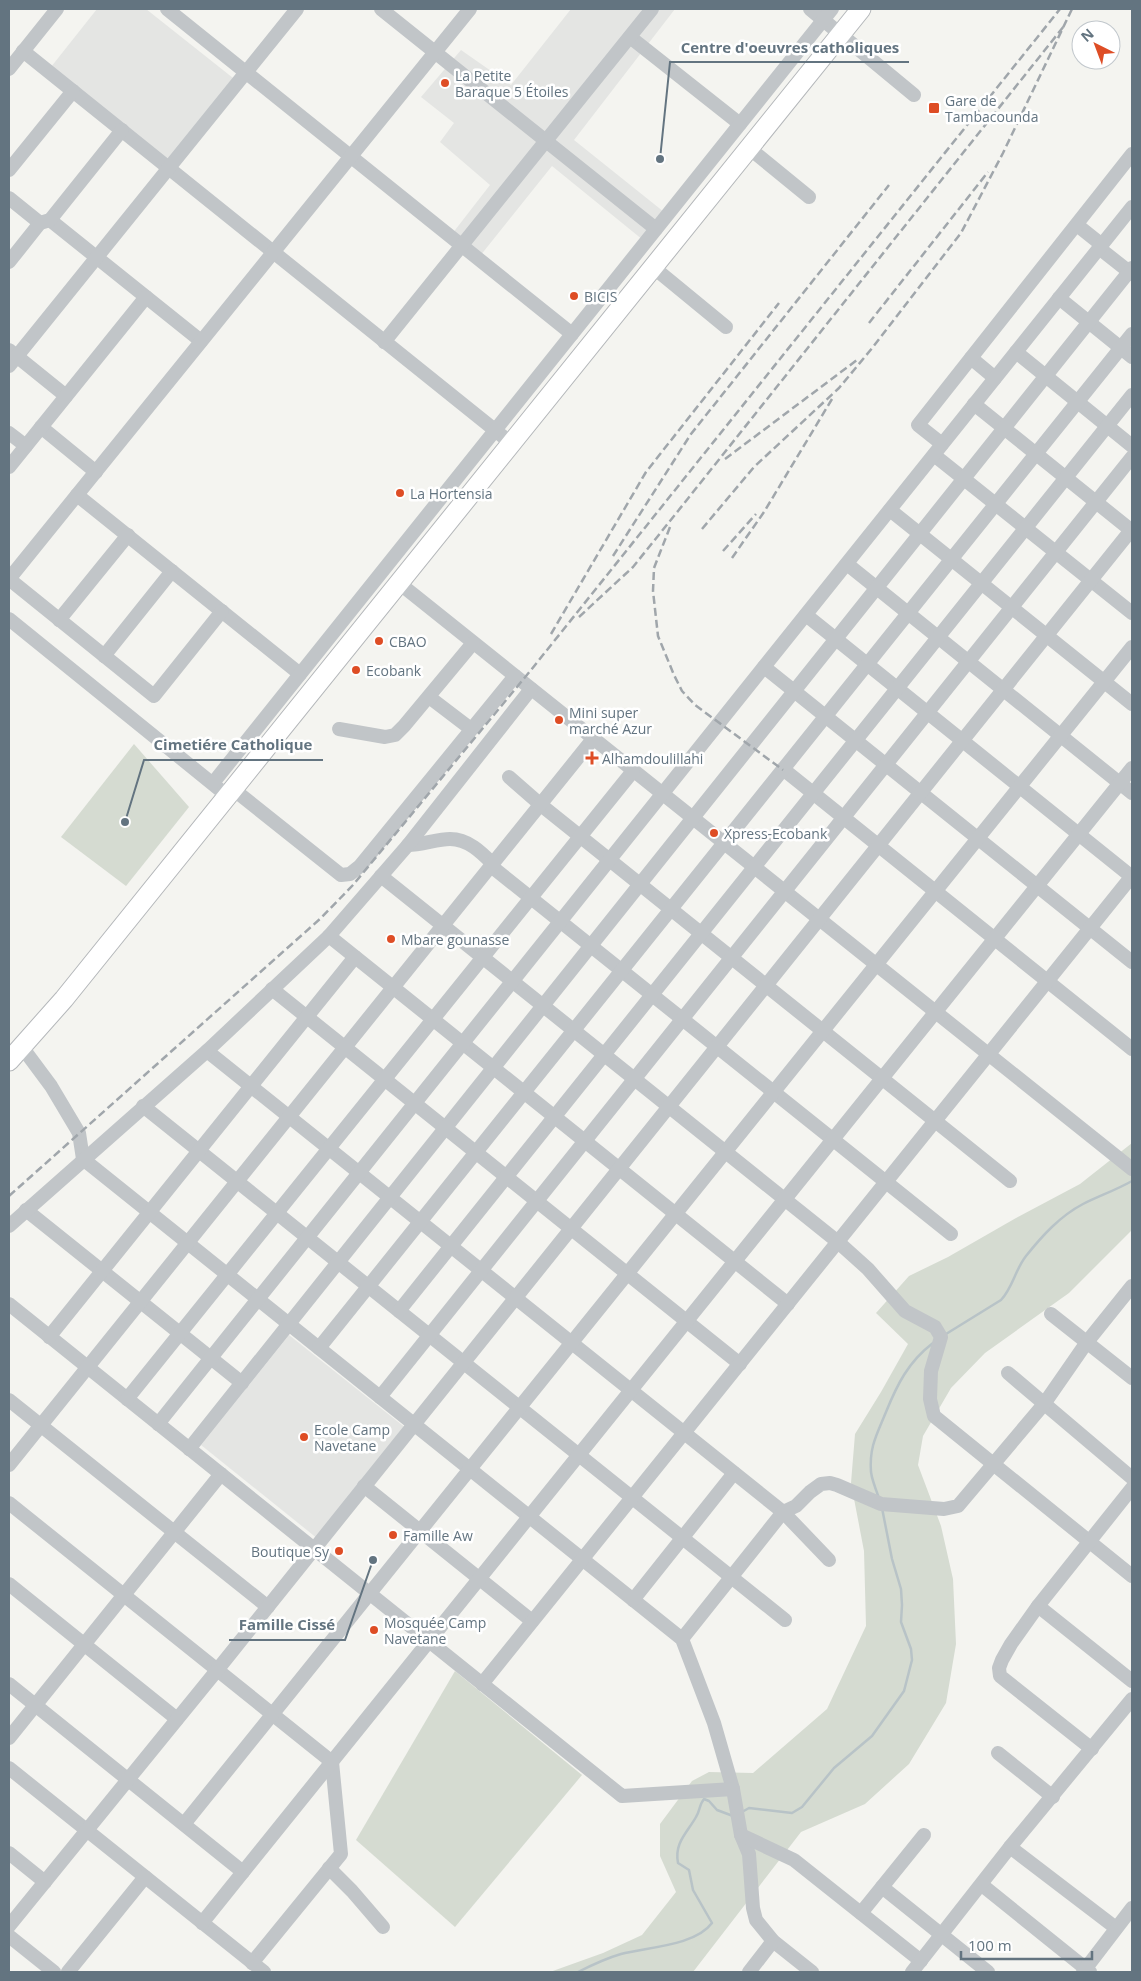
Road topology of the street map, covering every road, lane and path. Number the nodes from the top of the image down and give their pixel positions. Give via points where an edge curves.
1 (57, 9) edge
2 (167, 9) edge
3 (297, 9) edge
4 (381, 9) edge
5 (470, 9) edge
6 (652, 9) edge
7 (810, 9) edge
8 (861, 9) edge
9 (828, 14) edge
10 (841, 34) junction
11 (630, 36) junction
12 (23, 51) junction
13 (435, 52) junction
14 (9, 69) edge
15 (246, 72) junction
16 (72, 91) junction
17 (914, 95) dead end
18 (740, 124) junction
19 (122, 130) junction
20 (546, 141) junction
21 (749, 148) junction
22 (1132, 154) edge
23 (350, 156) junction
24 (169, 168) junction
25 (9, 170) edge
26 (808, 197) dead end
27 (9, 198) edge
28 (1132, 207) edge
29 (45, 221) junction
30 (1076, 225) junction
31 (656, 229) junction
32 (462, 245) junction
33 (1100, 246) junction
34 (273, 252) junction
35 (96, 258) junction
36 (9, 262) edge
37 (653, 268) junction
38 (1131, 271) edge
39 (146, 297) junction
40 (1059, 298) junction
41 (1089, 322) junction
42 (726, 327) dead end
43 (572, 334) junction
44 (1132, 334) edge
45 (201, 342) junction
46 (384, 342) junction
47 (1121, 348) junction
48 (1016, 352) junction
49 (1132, 357) edge
50 (11, 358) edge
51 (971, 358) junction
52 (1046, 376) junction
53 (995, 378) junction
54 (1132, 395) edge
55 (66, 396) junction
56 (1078, 402) junction
57 (974, 404) junction
58 (1107, 426) junction
59 (41, 427) junction
60 (1004, 428) junction
61 (495, 430) junction
62 (9, 433) edge
63 (511, 444) junction
64 (26, 446) junction
65 (1132, 446) edge
66 (938, 450) junction
67 (1036, 454) junction
68 (1132, 457) edge
69 (9, 467) edge
70 (96, 472) junction
71 (1066, 477) junction
72 (964, 479) junction
73 (77, 494) junction
74 (1096, 502) junction
75 (996, 504) junction
76 (890, 510) junction
77 (1026, 528) junction
78 (1132, 530) edge
79 (920, 534) junction
80 (128, 535) junction
81 (1056, 552) junction
82 (951, 560) junction
83 (847, 564) junction
84 (172, 571) junction
85 (1091, 580) junction
86 (399, 583) junction
87 (981, 583) junction
88 (877, 588) junction
89 (1012, 608) junction
90 (222, 611) junction
91 (908, 613) junction
92 (1132, 613) edge
93 (806, 615) junction
94 (9, 619) edge
95 (59, 620) junction
96 (1047, 635) junction
97 (938, 637) junction
98 (836, 639) junction
99 (473, 643) junction
100 (1132, 647) edge
101 (104, 656) junction
102 (969, 662) junction
103 (867, 664) junction
104 (764, 667) junction
105 (300, 674) junction
106 (515, 676) junction
107 (1104, 682) junction
108 (897, 688) junction
109 (531, 689) junction
110 (1003, 690) junction
111 (794, 691) junction
112 (429, 697) junction
113 (1132, 704) edge
114 (928, 713) junction
115 (826, 716) junction
116 (339, 729) dead end
117 (471, 729) junction
118 (1061, 736) junction
119 (593, 739) junction
120 (855, 740) junction
121 (962, 741) junction
122 (886, 765) junction
123 (1132, 768) edge
124 (783, 769) junction
125 (632, 771) junction
126 (509, 777) dead end
127 (1120, 783) junction
128 (213, 784) junction
129 (1020, 787) junction
130 (230, 792) junction
131 (813, 793) junction
132 (921, 793) junction
133 (1132, 793) edge
134 (662, 794) junction
135 (541, 805) junction
136 (692, 818) junction
137 (844, 818) junction
138 (1079, 834) junction
139 (580, 836) junction
140 (978, 839) junction
141 (724, 844) junction
142 (408, 846) junction
143 (878, 846) junction
144 (610, 860) junction
145 (492, 865) junction
146 (754, 868) junction
147 (381, 876) junction
148 (1132, 877) edge
149 (640, 884) junction
150 (1037, 886) junction
151 (935, 891) junction
152 (784, 892) junction
153 (530, 898) junction
154 (671, 909) junction
155 (819, 920) junction
156 (560, 922) junction
157 (443, 926) junction
158 (1090, 928) junction
159 (701, 933) junction
160 (329, 936) junction
161 (995, 939) junction
162 (591, 946) junction
163 (355, 957) junction
164 (482, 957) junction
165 (732, 958) junction
166 (1132, 962) edge
167 (876, 966) junction
168 (622, 971) junction
169 (1048, 981) junction
170 (513, 982) junction
171 (766, 985) junction
172 (393, 988) junction
173 (272, 989) junction
174 (652, 995) junction
175 (543, 1006) junction
176 (935, 1013) junction
177 (307, 1016) junction
178 (432, 1019) junction
179 (682, 1019) junction
180 (574, 1030) junction
181 (823, 1031) junction
182 (463, 1044) junction
183 (22, 1047) junction
184 (345, 1047) junction
185 (717, 1047) junction
186 (1132, 1049) edge
187 (207, 1051) junction
188 (604, 1054) junction
189 (988, 1056) junction
190 (9, 1061) edge
191 (493, 1068) junction
192 (882, 1078) junction
193 (384, 1079) junction
194 (634, 1079) junction
195 (251, 1086) junction
196 (774, 1092) junction
197 (524, 1093) junction
198 (415, 1103) junction
199 (144, 1106) junction
200 (669, 1107) junction
201 (290, 1116) junction
202 (554, 1117) junction
203 (935, 1121) junction
204 (446, 1128) junction
205 (833, 1140) junction
206 (584, 1141) junction
207 (329, 1148) junction
208 (199, 1150) junction
209 (476, 1152) junction
210 (725, 1152) junction
211 (84, 1159) junction
212 (619, 1169) junction
213 (1132, 1169) edge
214 (360, 1173) junction
215 (506, 1176) junction
216 (1010, 1181) dead end
217 (237, 1182) junction
218 (886, 1182) junction
219 (390, 1197) junction
220 (785, 1200) junction
221 (537, 1201) junction
222 (26, 1210) junction
223 (149, 1212) junction
224 (277, 1213) junction
225 (675, 1214) junction
226 (421, 1222) junction
227 (9, 1226) edge
228 (571, 1228) junction
229 (950, 1234) dead end
230 (308, 1238) junction
231 (838, 1242) junction
232 (188, 1243) junction
233 (451, 1246) junction
234 (338, 1262) junction
235 (735, 1262) junction
236 (481, 1270) junction
237 (102, 1271) junction
238 (227, 1274) junction
239 (628, 1274) junction
240 (1132, 1286) edge
241 (368, 1287) junction
242 (516, 1298) junction
243 (258, 1299) junction
244 (141, 1302) junction
245 (9, 1304) edge
246 (788, 1304) junction
247 (398, 1311) junction
248 (1051, 1314) dead end
249 (687, 1321) junction
250 (289, 1324) junction
251 (180, 1333) junction
252 (429, 1335) junction
253 (49, 1337) junction
254 (1087, 1342) junction
255 (572, 1343) junction
256 (319, 1348) junction
257 (211, 1358) junction
258 (464, 1363) junction
259 (740, 1364) junction
260 (88, 1368) junction
261 (1008, 1373) dead end
262 (1132, 1378) edge
263 (242, 1383) junction
264 (631, 1390) junction
265 (380, 1396) junction
266 (127, 1399) junction
267 (9, 1400) edge
268 (1044, 1404) junction
269 (520, 1408) junction
270 (158, 1424) junction
271 (414, 1424) junction
272 (41, 1426) junction
273 (684, 1433) junction
274 (189, 1449) junction
275 (579, 1455) junction
276 (9, 1465) edge
277 (995, 1465) junction
278 (470, 1469) junction
279 (734, 1473) junction
280 (221, 1474) junction
281 (1132, 1478) edge
282 (364, 1486) junction
283 (1132, 1488) edge
284 (632, 1498) junction
285 (9, 1503) edge
286 (783, 1512) junction
287 (529, 1517) junction
288 (420, 1531) junction
289 (174, 1532) junction
290 (682, 1538) junction
291 (1089, 1542) junction
292 (314, 1549) junction
293 (582, 1559) junction
294 (829, 1560) dead end
295 (1132, 1576) edge
296 (731, 1577) junction
297 (479, 1579) junction
298 (9, 1584) edge
299 (370, 1594) junction
300 (123, 1595) junction
301 (633, 1600) junction
302 (1038, 1606) junction
303 (268, 1607) junction
304 (785, 1620) dead end
305 (532, 1621) junction
306 (682, 1639) junction
307 (429, 1641) junction
308 (84, 1644) junction
309 (218, 1669) junction
310 (1132, 1681) edge
311 (9, 1684) edge
312 (482, 1684) junction
313 (1132, 1699) edge
314 (35, 1705) junction
315 (272, 1715) junction
316 (177, 1719) junction
317 (9, 1738) edge
318 (1092, 1749) junction
319 (998, 1753) dead end
320 (332, 1762) junction
321 (9, 1768) edge
322 (128, 1779) junction
323 (733, 1789) junction
324 (1053, 1797) junction
325 (184, 1824) junction
326 (86, 1830) junction
327 (741, 1835) junction
328 (924, 1835) dead end
329 (1010, 1847) junction
330 (9, 1853) edge
331 (329, 1868) junction
332 (244, 1872) junction
333 (145, 1877) junction
334 (45, 1882) junction
335 (982, 1885) junction
336 (882, 1887) junction
337 (1132, 1908) edge
338 (861, 1913) junction
339 (202, 1923) junction
340 (9, 1926) edge
341 (384, 1927) dead end
342 (1116, 1928) junction
343 (942, 1935) junction
344 (9, 1936) edge
345 (773, 1941) junction
346 (252, 1963) junction
347 (916, 1967) edge
348 (1086, 1971) edge
349 (54, 1972) edge
350 (68, 1972) edge
351 (264, 1972) edge
352 (748, 1972) edge
353 (812, 1972) edge
354 (988, 1972) edge

1 - 12 street
2 - 15 street
3 - 15 street
4 - 13 street
5 - 13 street
6 - 11 street
7 - 9 street
8 - 10 highway
9 - 10 street
9 - 18 street
10 - 17 street
10 - 21 highway
11 - 18 street
11 - 20 street
12 - 14 street
12 - 16 street
13 - 20 street
13 - 23 street
15 - 23 street
15 - 24 street
16 - 19 street
16 - 25 street
18 - 31 street
19 - 24 street
19 - 29 street
20 - 31 street
20 - 32 street
21 - 26 street
21 - 37 highway
22 - 30 street
23 - 32 street
23 - 34 street
24 - 34 street
24 - 35 street
27 - 29 street
28 - 33 street
29 - 35 street
29 - 36 street
30 - 33 street
30 - 51 street
31 - 43 street
32 - 43 street
32 - 46 street
33 - 38 street
33 - 40 street
34 - 45 street
34 - 46 street
35 - 39 street
35 - 50 street
37 - 42 street
37 - 63 highway
38 - 41 street
39 - 45 street
39 - 55 street
40 - 41 street
40 - 48 street
41 - 47 street
41 - 52 street
43 - 61 street
44 - 47 street
45 - 70 street
46 - 61 street
47 - 49 street
47 - 56 street
48 - 52 street
48 - 53 street
50 - 55 street
51 - 53 street
51 - 66 street via 918,425
52 - 56 street
52 - 60 street
53 - 57 street
54 - 58 street
55 - 59 street
56 - 58 street
56 - 67 street
57 - 60 street
57 - 66 street
58 - 65 street
58 - 71 street
59 - 64 street
59 - 70 street
60 - 67 street
60 - 72 street
61 - 63 street
61 - 105 street
62 - 64 street
63 - 86 highway
64 - 69 street
66 - 72 street
66 - 76 street
67 - 71 street
67 - 75 street
68 - 74 street
70 - 73 street
71 - 74 street
71 - 77 street
72 - 75 street
72 - 79 street
73 - 80 street
73 - 95 street via 9,579
74 - 78 street
74 - 81 street
75 - 77 street
75 - 82 street
76 - 79 street
76 - 83 street
77 - 81 street
77 - 87 street
78 - 85 street
79 - 82 street
79 - 88 street
80 - 84 street
80 - 95 street
81 - 85 street
81 - 89 street
82 - 87 street
82 - 91 street
83 - 88 street
83 - 93 street
84 - 90 street
84 - 101 street
85 - 92 street
85 - 96 street
86 - 99 street
86 - 130 highway
87 - 89 street
87 - 97 street
88 - 91 street
88 - 98 street
89 - 96 street
89 - 102 street
90 - 101 street via 154,696
90 - 105 street
91 - 97 street
91 - 103 street
93 - 98 street
93 - 104 street
94 - 128 street
95 - 101 street
96 - 107 street
96 - 110 street
97 - 102 street
97 - 108 street
98 - 103 street
98 - 111 street
99 - 106 street
99 - 112 street
100 - 107 street
102 - 110 street
102 - 114 street
103 - 108 street
103 - 115 street
104 - 111 street
104 - 134 street
105 - 128 street
106 - 109 street
106 - 117 street
107 - 113 street
107 - 118 street
108 - 114 street
108 - 120 street
109 - 119 street
109 - 142 street
110 - 118 street
110 - 121 street
111 - 115 street
111 - 136 street
112 - 116 street via 391,736
112 - 117 street
114 - 121 street
114 - 122 street
115 - 120 street
115 - 124 street
117 - 130 street via 360,866 350,874 340,875
118 - 127 street
118 - 129 street
119 - 125 street
119 - 135 street
120 - 122 street
120 - 131 street
121 - 129 street
121 - 132 street
122 - 132 street
122 - 137 street
123 - 127 street
124 - 131 street
124 - 141 street
125 - 134 street
125 - 139 street
126 - 135 street
127 - 133 street
127 - 138 street
128 - 130 street
129 - 138 street
129 - 140 street
130 - 183 highway
131 - 137 street
131 - 146 street
132 - 140 street
132 - 143 street
134 - 136 street
134 - 144 street
135 - 139 street
135 - 145 street
136 - 141 street
136 - 149 street
137 - 143 street
137 - 152 street
138 - 148 street
138 - 150 street
139 - 144 street
139 - 153 street
140 - 150 street
140 - 151 street
141 - 146 street
141 - 154 street
142 - 145 street via 450,839 464,841 474,846
142 - 147 street
143 - 151 street
143 - 155 street
144 - 149 street
144 - 156 street
145 - 153 street
145 - 157 street
146 - 152 street
146 - 159 street
147 - 157 street
147 - 160 street
148 - 158 street
149 - 154 street
149 - 162 street
150 - 158 street
150 - 161 street
151 - 161 street
151 - 167 street
152 - 155 street
152 - 165 street
153 - 156 street
153 - 164 street
154 - 159 street
154 - 168 street
155 - 167 street
155 - 171 street
156 - 162 street
156 - 170 street
157 - 164 street
157 - 172 street
158 - 166 street
158 - 169 street
159 - 165 street
159 - 174 street
160 - 163 street
160 - 173 street
161 - 169 street
161 - 176 street
162 - 168 street
162 - 175 street
163 - 172 street
163 - 177 street
164 - 170 street
164 - 178 street
165 - 171 street
165 - 179 street
167 - 176 street
167 - 181 street
168 - 174 street
168 - 180 street
169 - 186 street
169 - 189 street
170 - 175 street
170 - 182 street
171 - 181 street
171 - 185 street
172 - 178 street
172 - 184 street
173 - 177 street
173 - 187 street
174 - 179 street
174 - 188 street
175 - 180 street
175 - 191 street
176 - 189 street
176 - 192 street
177 - 184 street
177 - 195 street
178 - 182 street
178 - 193 street
179 - 185 street
179 - 194 street
180 - 188 street
180 - 197 street
181 - 192 street
181 - 196 street
182 - 191 street
182 - 198 street
183 - 190 highway
183 - 211 street via 51,1086 79,1133
184 - 193 street
184 - 201 street
185 - 196 street
185 - 200 street
187 - 195 street
187 - 199 street
188 - 194 street
188 - 202 street
189 - 203 street
189 - 213 street
191 - 197 street
191 - 204 street
192 - 203 street
192 - 205 street
193 - 198 street
193 - 207 street
194 - 200 street
194 - 206 street
195 - 201 street
195 - 208 street
196 - 205 street
196 - 210 street
197 - 202 street
197 - 209 street
198 - 204 street
198 - 214 street
199 - 208 street
199 - 211 street
200 - 210 street
200 - 212 street
201 - 207 street
201 - 217 street
202 - 206 street
202 - 215 street
203 - 216 street
203 - 218 street
204 - 209 street
204 - 219 street
205 - 218 street
205 - 220 street
206 - 212 street
206 - 221 street
207 - 214 street
207 - 224 street
208 - 217 street
208 - 223 street
209 - 215 street
209 - 226 street
210 - 220 street
210 - 225 street
211 - 222 street
211 - 223 street
212 - 225 street
212 - 228 street
214 - 219 street
214 - 230 street
215 - 221 street
215 - 233 street
217 - 224 street
217 - 232 street
218 - 229 street
218 - 231 street
219 - 226 street
219 - 234 street
220 - 231 street
220 - 235 street
221 - 228 street
221 - 236 street
222 - 227 street
222 - 237 street
223 - 232 street
223 - 237 street
224 - 230 street
224 - 238 street
225 - 235 street
225 - 239 street
226 - 233 street
226 - 241 street
228 - 239 street
228 - 242 street
230 - 234 street
230 - 243 street
231 - 246 street
231 - 277 street via 868,1269 905,1311 935,1327 941,1334 931,1371 930,1399 934,1416
232 - 238 street
232 - 244 street
233 - 236 street
233 - 247 street
234 - 241 street
234 - 250 street
235 - 246 street
235 - 249 street
236 - 242 street
236 - 252 street
237 - 244 street
237 - 253 street
238 - 243 street
238 - 251 street
239 - 249 street
239 - 255 street
240 - 254 street
241 - 247 street
241 - 256 street
242 - 255 street
242 - 258 street
243 - 250 street
243 - 257 street
244 - 251 street
244 - 260 street
245 - 253 street
246 - 259 street
247 - 252 street
248 - 254 street
249 - 259 street
249 - 264 street
250 - 256 street
250 - 263 street
251 - 257 street
251 - 266 street
252 - 258 street
252 - 265 street
253 - 260 street
254 - 262 street
254 - 268 street
255 - 264 street
255 - 269 street
256 - 265 street
257 - 263 street
257 - 270 street
258 - 269 street
258 - 271 street
259 - 273 street
260 - 266 street
260 - 272 street
261 - 268 street
263 - 274 street
264 - 273 street
264 - 275 street
265 - 271 street
266 - 270 street
267 - 272 street
268 - 277 street
268 - 281 street
269 - 275 street
269 - 278 street
270 - 274 street
271 - 278 street
271 - 282 street
272 - 276 street
272 - 289 street
273 - 279 street
273 - 284 street
274 - 280 street
275 - 284 street
275 - 287 street
277 - 286 street via 952,1509 881,1504 837,1485 821,1484 796,1506
277 - 291 street
278 - 287 street
278 - 288 street
279 - 286 street
279 - 290 street
280 - 289 street
280 - 292 street
282 - 288 street
282 - 292 street
283 - 291 street
284 - 290 street
284 - 293 street
285 - 300 street
286 - 294 street
286 - 296 street
287 - 293 street
287 - 297 street
288 - 297 street
288 - 299 street
289 - 300 street
289 - 303 street
290 - 296 street
290 - 301 street
291 - 295 street
291 - 302 street
292 - 299 street
292 - 303 street
293 - 301 street
293 - 305 street
296 - 304 street
296 - 306 street
297 - 305 street
297 - 307 street
298 - 308 street
299 - 307 street
299 - 315 street
300 - 308 street
300 - 309 street
301 - 306 street
302 - 310 street
302 - 318 street via 1006,1651 999,1668 1000,1676
303 - 309 street
305 - 312 street
306 - 323 street via 714,1723
307 - 312 street
307 - 320 street
308 - 314 street
308 - 316 street
309 - 315 street
309 - 316 street
311 - 314 street
312 - 323 street via 622,1796
313 - 318 street
314 - 317 street
314 - 322 street
315 - 320 street
315 - 325 street
316 - 322 street
318 - 324 street
319 - 324 street
320 - 331 street via 340,1854
320 - 332 street
321 - 326 street
322 - 325 street
322 - 326 street
323 - 327 street
324 - 329 street
325 - 332 street
326 - 333 street
326 - 334 street
327 - 338 street via 794,1860
327 - 345 street via 748,1854 756,1920
328 - 336 street
329 - 335 street
329 - 342 street
330 - 334 street
331 - 341 street
331 - 346 street
332 - 339 street
333 - 339 street
333 - 350 street
334 - 340 street
335 - 343 street
335 - 348 street
336 - 338 street
336 - 343 street
337 - 342 street
338 - 347 street
339 - 346 street
342 - 348 street
343 - 347 street
343 - 354 street
344 - 349 street
345 - 352 street
345 - 353 street
346 - 351 street

